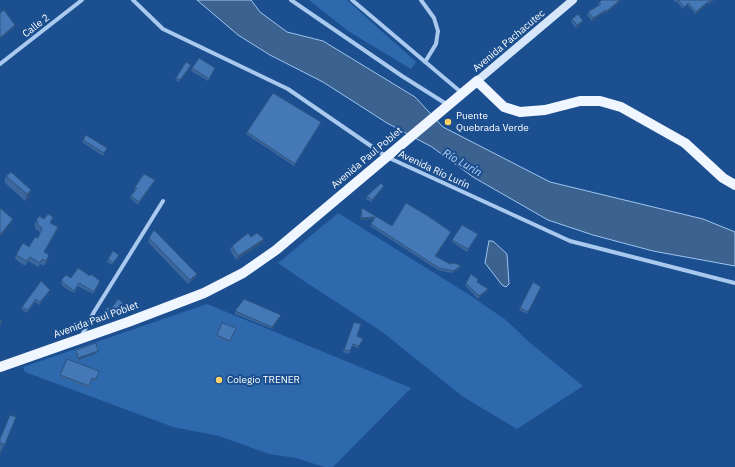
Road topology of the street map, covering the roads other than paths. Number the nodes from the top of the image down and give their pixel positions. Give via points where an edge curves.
1 (82, 0) edge
2 (133, 0) edge
3 (291, 0) edge
4 (352, 0) edge
5 (422, 0) edge
6 (573, 0) edge
7 (425, 62) junction
8 (0, 64) edge
9 (477, 81) junction
10 (462, 94) junction
11 (446, 108) junction
12 (391, 154) junction
13 (735, 185) edge
14 (163, 201) dead end
15 (735, 283) edge
16 (80, 339) junction
17 (0, 367) edge

1 - 8 street, Calle 2
2 - 12 street, Avenida Río Lurín via 164,29 288,89
3 - 11 street
4 - 7 street
5 - 7 street via 434,18 438,31 436,44
6 - 9 main road, Avenida Pachacutec
7 - 10 street
9 - 10 main road, Avenida Paul Poblet
9 - 13 main road via 504,107 520,112 600,100 621,107 685,143 723,178
10 - 11 main road, Avenida Paul Poblet
11 - 12 main road, Avenida Paul Poblet
12 - 15 street, Avenida Río Lurín via 570,241
12 - 16 main road, Avenida Paul Poblet via 276,250 243,273 204,293
14 - 16 street
16 - 17 main road, Avenida Paul Poblet

